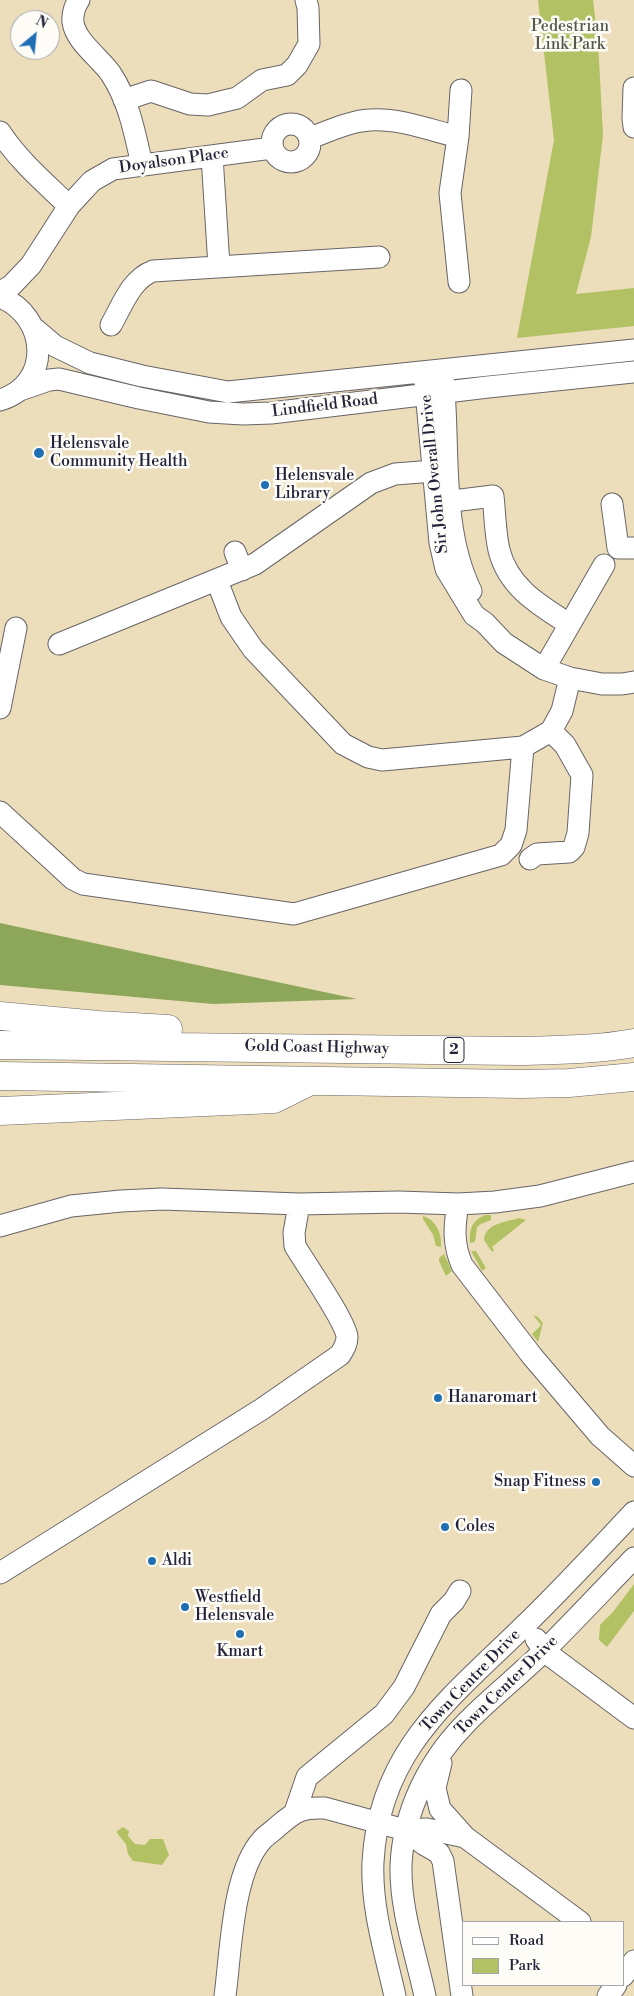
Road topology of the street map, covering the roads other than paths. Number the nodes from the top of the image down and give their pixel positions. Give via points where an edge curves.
1 (79, 0) edge
2 (306, 0) edge
3 (634, 88) edge
4 (461, 90) dead end
5 (124, 100) junction
6 (634, 127) edge
7 (0, 132) edge
8 (458, 137) junction
9 (7, 152) edge
10 (212, 156) junction
11 (142, 165) junction
12 (69, 206) junction
13 (379, 257) dead end
14 (31, 265) junction
15 (218, 266) junction
16 (458, 282) dead end
17 (0, 292) edge
18 (0, 297) edge
19 (30, 321) junction
20 (111, 325) dead end
21 (634, 350) edge
22 (433, 371) junction
23 (634, 372) edge
24 (20, 390) junction
25 (435, 393) junction
26 (0, 400) edge
27 (434, 471) junction
28 (444, 502) junction
29 (612, 504) dead end
30 (634, 548) edge
31 (604, 565) dead end
32 (217, 581) junction
33 (569, 624) junction
34 (16, 628) dead end
35 (59, 644) dead end
36 (544, 669) junction
37 (570, 678) junction
38 (634, 682) edge
39 (0, 708) edge
40 (551, 731) junction
41 (523, 747) junction
42 (0, 812) edge
43 (530, 860) dead end
44 (0, 1016) edge
45 (634, 1042) edge
46 (0, 1045) edge
47 (273, 1047) junction
48 (0, 1076) edge
49 (634, 1076) edge
50 (311, 1080) junction
51 (0, 1111) edge
52 (634, 1172) edge
53 (299, 1204) junction
54 (458, 1204) junction
55 (0, 1226) edge
56 (634, 1466) edge
57 (634, 1512) edge
58 (634, 1558) edge
59 (0, 1573) edge
60 (460, 1591) dead end
61 (526, 1625) junction
62 (544, 1650) junction
63 (634, 1718) edge
64 (444, 1750) junction
65 (296, 1812) junction
66 (378, 1823) junction
67 (405, 1830) junction
68 (465, 1837) junction
69 (579, 1921) edge
70 (634, 1962) edge
71 (624, 1975) edge
72 (225, 1996) edge
73 (395, 1996) edge
74 (425, 1996) edge
75 (462, 1996) edge

1 - 5 street via 73,22 76,30 111,74
2 - 5 street via 308,44 297,65 287,75 262,80 237,98 208,105 190,104 152,91
3 - 6 street
4 - 8 street
5 - 11 street
7 - 9 street
8 - 10 street, Doyalson Place via 390,120 369,120 310,138 297,124 284,124 274,134 272,148
8 - 16 street via 450,193
9 - 12 street
10 - 11 street, Doyalson Place
10 - 15 street
11 - 12 street, Doyalson Place via 113,169 92,181
12 - 14 street, Doyalson Place
13 - 15 street
14 - 17 street, Doyalson Place via 11,286
14 - 19 street, Doyalson Place via 25,300
15 - 20 street via 144,274 135,282
18 - 19 street, Lindfield Road via 12,302
19 - 22 street, Lindfield Road via 55,346 90,363 228,392
19 - 24 street, Doyalson Place via 39,345 37,362 31,377
21 - 22 street, Lindfield Road
22 - 25 street, Sir John Overall Drive
23 - 25 street, Lindfield Road
24 - 25 street, Lindfield Road via 59,379 209,412 243,414
24 - 26 street, Lindfield Road
25 - 27 street, Sir John Overall Drive
25 - 28 street, Sir John Overall Drive
27 - 28 street, Sir John Overall Drive
27 - 32 street via 395,474 372,483 255,564 239,561
28 - 33 street via 493,496 499,550 508,572 520,589
28 - 36 street, Sir John Overall Drive via 440,543 446,569 474,615 504,643
29 - 30 street via 618,548
31 - 33 street
32 - 35 street
32 - 41 street via 231,617 253,649 343,744 368,757 382,760
33 - 36 street
34 - 39 street
36 - 37 street, Sir John Overall Drive
37 - 38 street, Sir John Overall Drive via 602,684
37 - 40 street via 562,711
40 - 41 street
40 - 43 street via 565,745 582,776 578,833 569,852 537,854
41 - 42 street via 516,830 511,845 501,855 294,914 83,884 73,879
44 - 47 highway via 211,1031
45 - 47 highway, Gold Coast Highway / 2 via 612,1047 518,1051
46 - 47 highway, Gold Coast Highway / 2
48 - 50 highway, Gold Coast Highway / 2
49 - 50 highway, Gold Coast Highway / 2 via 522,1084
50 - 51 highway via 274,1099
52 - 54 street via 540,1196
53 - 54 street
53 - 55 street via 162,1199 121,1201 71,1206
53 - 59 street via 294,1246 347,1336 340,1355 262,1410
54 - 56 street via 454,1231 462,1265 532,1356 600,1436
57 - 61 street, Town Center Drive
58 - 62 street, Town Center Drive
60 - 65 street via 441,1614 404,1687 384,1714 307,1777
61 - 62 street
61 - 66 street, Town Centre Drive via 423,1729 392,1779
62 - 63 street
62 - 64 street, Town Center Drive via 465,1724
64 - 67 street, Town Center Drive via 422,1784
64 - 68 street via 435,1788 440,1808
65 - 66 street via 325,1808
65 - 72 street via 262,1841 244,1875 239,1890
66 - 67 street
66 - 73 street, Town Centre Drive via 373,1883 378,1923
67 - 68 street via 427,1829
67 - 74 street via 402,1893
67 - 75 street via 440,1853 444,1861
68 - 69 street
70 - 71 street

